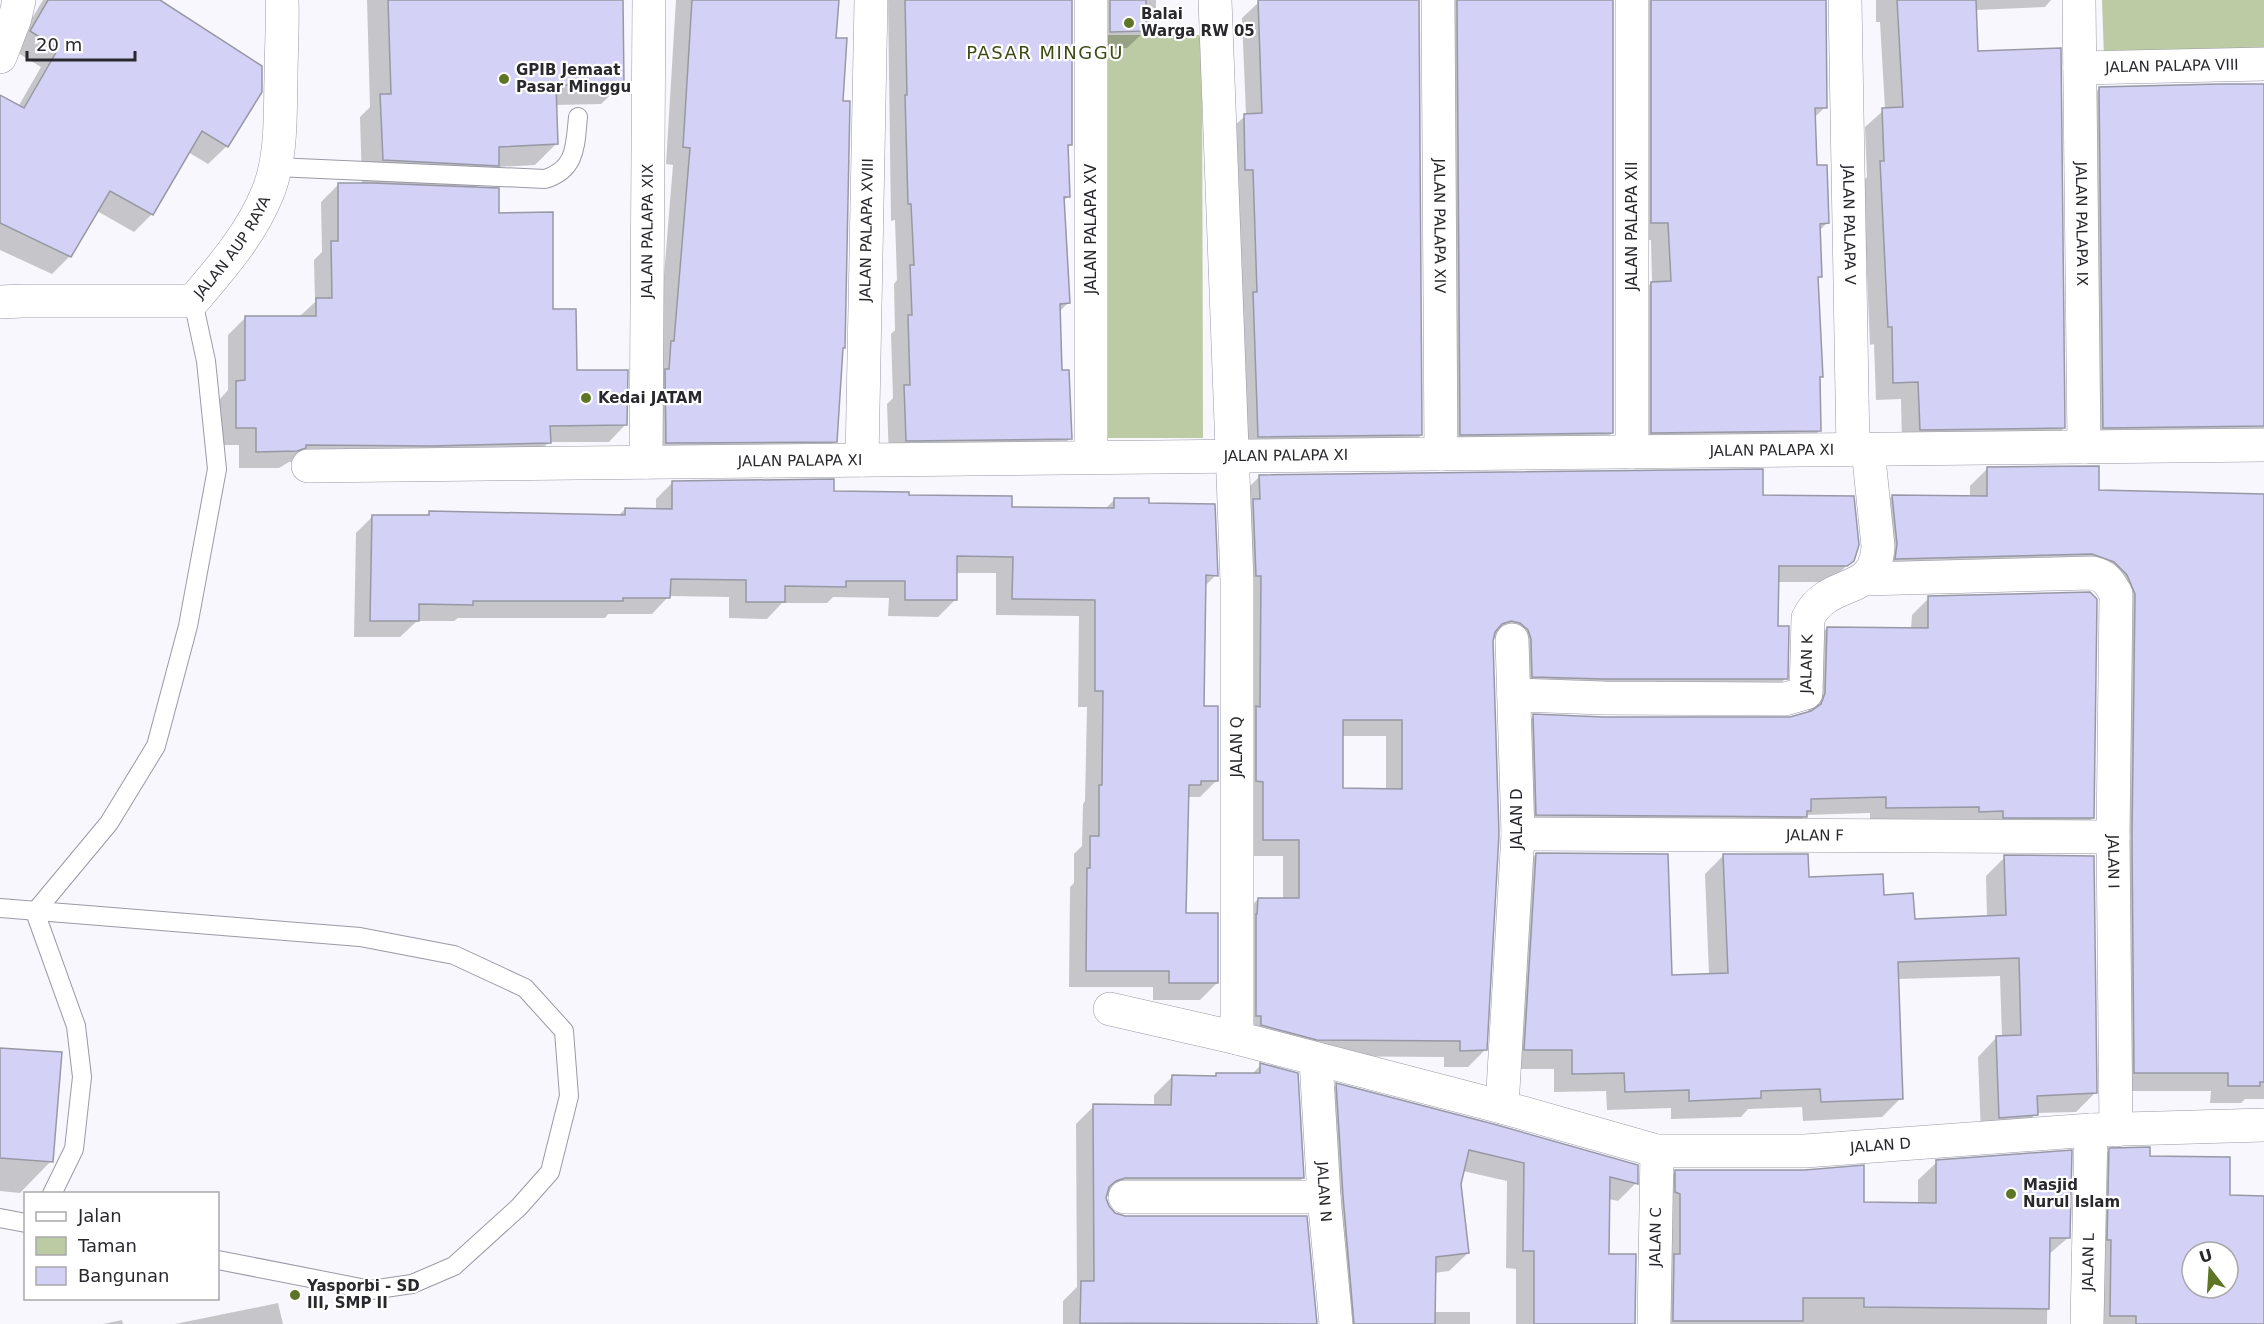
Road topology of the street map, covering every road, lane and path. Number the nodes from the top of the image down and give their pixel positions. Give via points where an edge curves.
1 (19, 0) edge
2 (649, 0) edge
3 (871, 0) edge
4 (1090, 0) edge
5 (1215, 0) edge
6 (1438, 0) edge
7 (1632, 0) edge
8 (1845, 0) edge
9 (2079, 0) edge
10 (280, 1) edge
11 (0, 57) edge
12 (2264, 64) edge
13 (2080, 68) junction
14 (578, 117) dead end
15 (276, 167) junction
16 (192, 301) junction
17 (0, 303) edge
18 (2264, 445) edge
19 (2084, 447) junction
20 (1860, 449) junction
21 (1632, 452) junction
22 (1441, 454) junction
23 (1233, 456) junction
24 (1091, 458) junction
25 (862, 460) junction
26 (646, 462) junction
27 (308, 466) dead end
28 (1865, 579) junction
29 (1512, 640) dead end
30 (1514, 695) junction
31 (1518, 834) junction
32 (2113, 837) junction
33 (0, 908) edge
34 (35, 912) junction
35 (1110, 1009) dead end
36 (1237, 1038) junction
37 (1316, 1060) junction
38 (1502, 1107) junction
39 (2264, 1125) edge
40 (2103, 1130) junction
41 (1658, 1151) junction
42 (53, 1192) edge
43 (1125, 1197) dead end
44 (1324, 1197) junction
45 (0, 1218) edge
46 (24, 1223) edge
47 (219, 1260) edge
48 (1336, 1324) edge
49 (1654, 1324) edge
50 (2087, 1324) edge

1 - 11 street
2 - 26 street, JALAN PALAPA XIX
3 - 25 street, JALAN PALAPA XVIII
4 - 24 street, JALAN PALAPA XV
5 - 23 street
6 - 22 street, JALAN PALAPA XIV
7 - 21 street, JALAN PALAPA XII
8 - 20 street, JALAN PALAPA V
9 - 13 street, JALAN PALAPA IX
10 - 15 street, JALAN AUP RAYA via 281,106
12 - 13 street, JALAN PALAPA VIII
13 - 19 street, JALAN PALAPA IX
14 - 15 lane via 572,157 562,171 545,179
15 - 16 street, JALAN AUP RAYA via 269,191 247,233
16 - 17 street, JALAN AUP RAYA
16 - 34 lane via 206,361 217,469 188,627 156,746 109,823
18 - 19 street, JALAN PALAPA XI
19 - 20 street, JALAN PALAPA XI
20 - 21 street, JALAN PALAPA XI
20 - 28 street via 1878,546 1877,561
21 - 22 street, JALAN PALAPA XI
22 - 23 street, JALAN PALAPA XI
23 - 24 street, JALAN PALAPA XI
23 - 36 street, JALAN Q via 1237,581
24 - 25 street, JALAN PALAPA XI
25 - 26 street, JALAN PALAPA XI
26 - 27 street, JALAN PALAPA XI
28 - 30 street, JALAN K via 1836,591 1813,608 1808,618 1806,693 1785,699
28 - 32 street, JALAN I via 2092,573 2107,579 2116,594
29 - 30 street, JALAN D
30 - 31 street, JALAN D
31 - 32 street, JALAN F
31 - 38 street, JALAN D
32 - 40 street, JALAN I
33 - 34 lane
34 - 42 lane via 76,1026 82,1077 74,1149
34 - 47 lane via 360,937 454,955 525,988 564,1031 569,1096 550,1172 519,1207 454,1266 412,1284 371,1290
35 - 36 street, JALAN D
36 - 37 street, JALAN D
37 - 38 street, JALAN D
37 - 44 street, JALAN N
38 - 41 street, JALAN D
39 - 40 street, JALAN D
40 - 41 street, JALAN D via 1805,1152
40 - 50 street, JALAN L
41 - 49 street, JALAN C
43 - 44 street
44 - 48 street, JALAN N
45 - 46 lane

